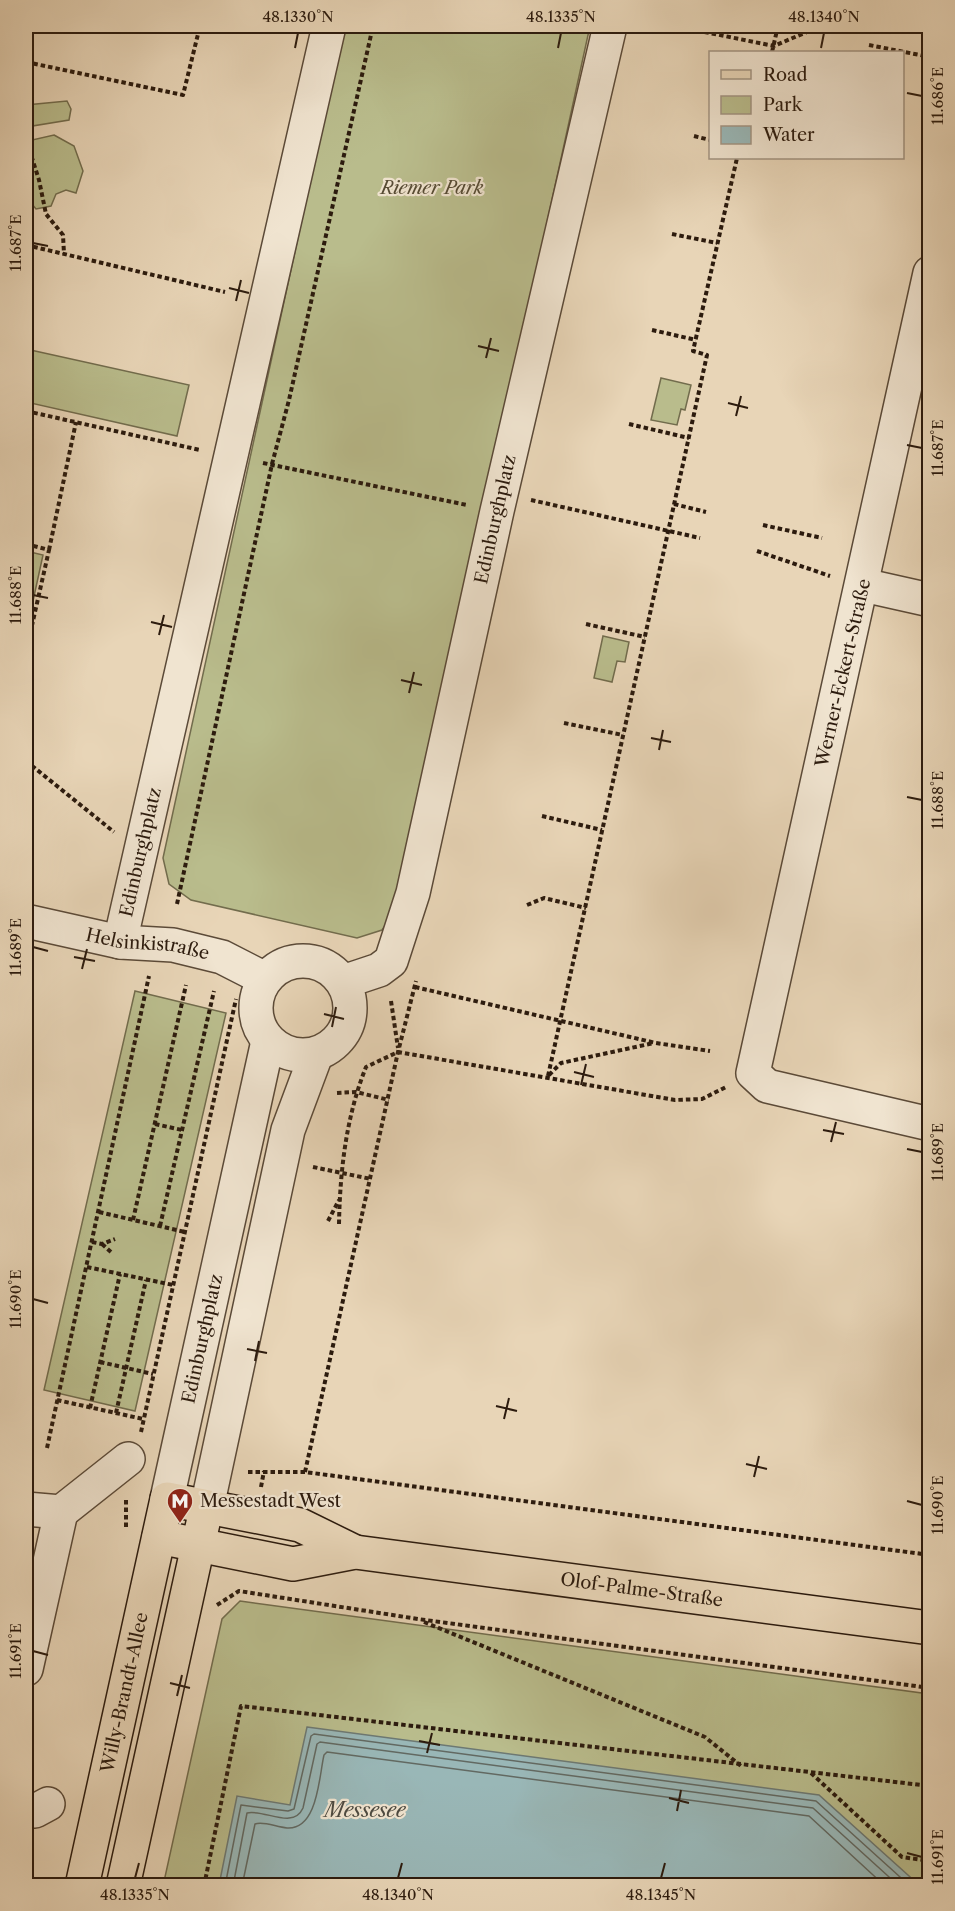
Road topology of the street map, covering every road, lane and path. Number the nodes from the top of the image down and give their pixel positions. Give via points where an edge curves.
1 (200, 26) edge
2 (328, 26) edge
3 (373, 26) edge
4 (610, 26) edge
5 (675, 26) edge
6 (778, 26) edge
7 (809, 32) dead end
8 (869, 45) dead end
9 (774, 46) junction
10 (772, 51) edge
11 (900, 51) edge
12 (904, 52) edge
13 (930, 57) edge
14 (26, 62) edge
15 (694, 136) dead end
16 (709, 140) edge
17 (26, 151) edge
18 (737, 159) edge
19 (672, 234) dead end
20 (717, 243) junction
21 (26, 245) edge
22 (64, 254) junction
23 (930, 273) edge
24 (225, 292) dead end
25 (652, 330) dead end
26 (696, 340) junction
27 (76, 422) dead end
28 (629, 424) dead end
29 (689, 438) junction
30 (502, 494) junction
31 (674, 504) junction
32 (706, 512) dead end
33 (763, 525) dead end
34 (668, 531) junction
35 (700, 538) dead end
36 (822, 538) dead end
37 (26, 544) edge
38 (49, 550) junction
39 (757, 551) dead end
40 (862, 585) junction
41 (930, 600) edge
42 (586, 624) dead end
43 (645, 637) junction
44 (26, 652) edge
45 (564, 723) dead end
46 (623, 735) junction
47 (26, 761) edge
48 (542, 816) dead end
49 (602, 830) junction
50 (141, 853) junction
51 (177, 904) dead end
52 (527, 905) dead end
53 (585, 908) junction
54 (26, 921) edge
55 (120, 942) junction
56 (149, 976) dead end
57 (261, 976) junction
58 (417, 976) dead end
59 (343, 982) junction
60 (186, 985) dead end
61 (415, 987) junction
62 (214, 991) dead end
63 (392, 1001) dead end
64 (560, 1022) junction
65 (268, 1041) junction
66 (656, 1043) junction
67 (710, 1051) dead end
68 (398, 1052) junction
69 (316, 1055) junction
70 (753, 1073) junction
71 (548, 1076) junction
72 (155, 1124) junction
73 (930, 1124) edge
74 (182, 1130) junction
75 (308, 1166) dead end
76 (340, 1173) junction
77 (371, 1179) junction
78 (340, 1200) junction
79 (99, 1212) junction
80 (133, 1220) junction
81 (328, 1221) dead end
82 (339, 1224) dead end
83 (160, 1226) junction
84 (184, 1232) junction
85 (116, 1239) dead end
86 (92, 1242) junction
87 (102, 1244) junction
88 (112, 1253) dead end
89 (87, 1267) junction
90 (120, 1274) junction
91 (146, 1280) junction
92 (173, 1286) junction
93 (100, 1362) junction
94 (126, 1368) junction
95 (153, 1374) junction
96 (57, 1400) junction
97 (90, 1408) junction
98 (116, 1413) junction
99 (143, 1419) junction
100 (47, 1448) dead end
101 (134, 1449) joint
102 (167, 1498) junction
103 (207, 1507) junction
104 (26, 1509) edge
105 (61, 1512) junction
106 (159, 1538) junction
107 (198, 1545) junction
108 (355, 1552) junction
109 (930, 1556) edge
110 (239, 1590) dead end
111 (418, 1619) junction
112 (930, 1628) edge
113 (26, 1669) edge
114 (930, 1688) edge
115 (741, 1766) junction
116 (811, 1773) junction
117 (930, 1786) edge
118 (930, 1861) edge
119 (26, 1882) edge
120 (32, 1883) dead end
121 (82, 1886) edge
122 (123, 1886) edge
123 (204, 1886) edge

1 - 14 path via 183,95
2 - 50 street, Edinburghplatz
3 - 51 path via 272,464
4 - 30 street, Edinburghplatz
5 - 9 path
6 - 9 path
7 - 9 path
8 - 11 path
9 - 10 path
12 - 13 path
15 - 16 path
17 - 22 path via 39,180 46,214 63,235
18 - 20 path
19 - 20 path
20 - 26 path
21 - 22 path
22 - 24 path
23 - 40 street, Werner-Eckert-Straße
25 - 26 path
26 - 29 path via 693,351 707,355
27 - 38 path
28 - 29 path
29 - 31 path
30 - 34 path
30 - 59 street, Edinburghplatz via 413,893 396,953 379,970
31 - 32 path
31 - 34 path
33 - 36 path
34 - 35 path
34 - 43 path
37 - 38 path
38 - 44 path
39 - 40 path
40 - 41 street
40 - 70 street, Werner-Eckert-Straße
42 - 43 path
43 - 46 path
45 - 46 path
46 - 49 path
47 - 50 path
48 - 49 path
49 - 53 path
50 - 55 street, Edinburghplatz
52 - 53 path via 544,897
53 - 64 path
54 - 55 street, Helsinkistraße
55 - 57 street, Helsinkistraße via 173,945 222,957
56 - 79 path
57 - 59 street via 288,964 309,962 328,968
57 - 65 street via 257,1016
57 - 84 path via 236,998
58 - 61 path
59 - 69 street via 351,1002 347,1028 340,1039
60 - 72 path
61 - 64 path
61 - 68 path
62 - 74 path
63 - 68 path
64 - 66 path
64 - 71 path
65 - 69 street via 290,1054
65 - 102 street, Edinburghplatz
66 - 67 path
66 - 71 path via 561,1063
68 - 71 path
68 - 76 path via 366,1067 356,1092
68 - 77 path
69 - 103 street via 288,1130
70 - 71 path via 702,1099 675,1100
70 - 73 street via 767,1086
72 - 74 path
72 - 80 path
74 - 83 path
75 - 76 path
76 - 77 path
76 - 78 path
77 - 109 path via 305,1472
78 - 81 path
78 - 82 path
79 - 80 path
79 - 86 path
80 - 83 path
83 - 84 path
84 - 92 path
85 - 87 path
86 - 87 path
86 - 89 path
87 - 88 path
89 - 90 path
89 - 96 path
90 - 91 path
90 - 93 path
91 - 92 path
91 - 94 path
92 - 95 path
93 - 94 path
93 - 97 path
94 - 95 path
94 - 98 path
95 - 99 path
96 - 97 path
96 - 100 path
97 - 98 path
98 - 99 path
99 - 101 path
101 - 105 street
102 - 103 main road, Olof-Palme-Straße
102 - 106 main road, Willy-Brandt-Allee
103 - 107 main road
103 - 108 main road, Olof-Palme-Straße via 300,1525
104 - 105 street
105 - 113 street
106 - 107 main road, Olof-Palme-Straße
106 - 121 main road, Willy-Brandt-Allee
107 - 108 main road, Olof-Palme-Straße via 293,1564
107 - 122 main road
108 - 112 main road, Olof-Palme-Straße
110 - 111 path
111 - 114 path
111 - 115 path via 705,1737
115 - 116 path
115 - 123 path via 241,1706
116 - 117 path
116 - 118 path via 902,1857
119 - 120 path

